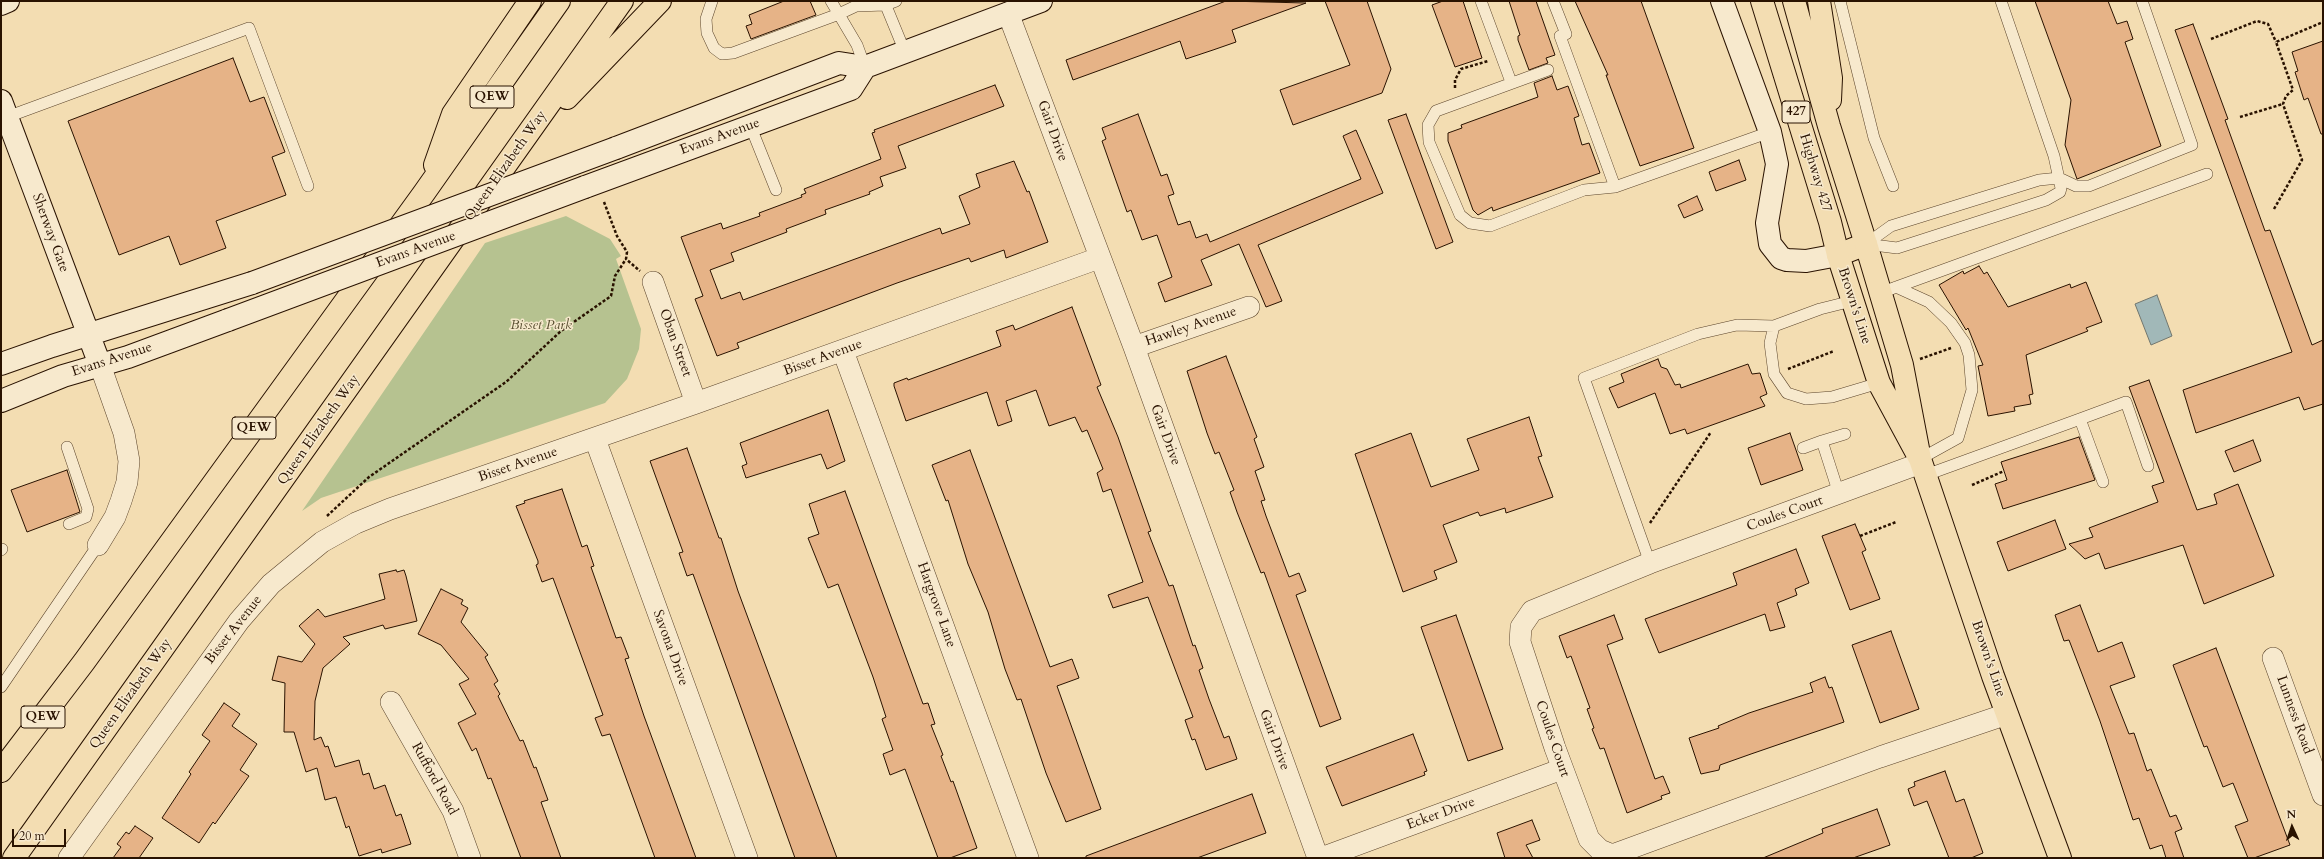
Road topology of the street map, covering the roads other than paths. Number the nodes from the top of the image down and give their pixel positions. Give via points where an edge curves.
1 (8, 1) edge
2 (530, 1) edge
3 (559, 1) edge
4 (622, 1) edge
5 (660, 1) edge
6 (712, 1) edge
7 (831, 1) edge
8 (1042, 1) edge
9 (1481, 1) edge
10 (1553, 1) edge
11 (1722, 1) edge
12 (1762, 1) edge
13 (1794, 1) edge
14 (1819, 1) edge
15 (1840, 1) edge
16 (2001, 1) edge
17 (2142, 1) edge
18 (888, 2) edge
19 (1, 4) edge
20 (1008, 13) junction
21 (839, 14) junction
22 (904, 52) junction
23 (866, 66) junction
24 (1548, 70) dead end
25 (1511, 82) junction
26 (4, 109) edge
27 (750, 126) junction
28 (1829, 126) junction
29 (1770, 132) junction
30 (517, 151) junction
31 (2207, 174) dead end
32 (2053, 179) junction
33 (308, 186) dead end
34 (1893, 186) dead end
35 (1615, 187) junction
36 (776, 190) dead end
37 (424, 193) junction
38 (1866, 244) junction
39 (1838, 255) junction
40 (1099, 258) junction
41 (653, 282) road end
42 (1888, 290) junction
43 (1852, 301) junction
44 (1249, 307) dead end
45 (1774, 326) junction
46 (88, 335) junction
47 (1134, 347) junction
48 (843, 351) junction
49 (1, 364) edge
50 (100, 365) junction
51 (1879, 383) junction
52 (1, 401) edge
53 (696, 403) junction
54 (2080, 419) junction
55 (1846, 434) dead end
56 (595, 439) junction
57 (1822, 441) junction
58 (67, 447) dead end
59 (1802, 448) dead end
60 (1922, 466) junction
61 (2148, 466) dead end
62 (2103, 482) dead end
63 (1839, 494) junction
64 (69, 524) dead end
65 (98, 545) joint
66 (1650, 563) junction
67 (2273, 658) dead end
68 (1, 687) edge
69 (391, 702) dead end
70 (2006, 714) junction
71 (1562, 770) junction
72 (1, 772) edge
73 (2323, 795) edge
74 (14, 858) edge
75 (69, 858) edge
76 (470, 858) edge
77 (747, 858) edge
78 (1028, 858) edge
79 (1319, 858) edge
80 (2060, 858) edge

1 - 19 main road
2 - 37 main road via 453,114
3 - 37 main road, QEW
4 - 30 main road, Queen Elizabeth Way
5 - 30 main road
6 - 21 lane via 706,19 707,33 714,48 722,54
7 - 21 lane
8 - 20 main road, Evans Avenue
9 - 25 lane
10 - 35 lane via 1566,34 1560,36
11 - 29 main road, Brown's Line
12 - 39 main road, Highway 427 / 427
13 - 28 main road, Highway 427 / 427
14 - 28 main road via 1831,78
15 - 34 lane via 1874,138
16 - 32 lane via 2054,156
17 - 32 lane via 2192,145 2089,186 2076,186
18 - 21 lane via 856,6
18 - 22 lane
20 - 22 main road, Evans Avenue
20 - 40 street, Gair Drive
21 - 23 lane
22 - 23 main road, Evans Avenue
23 - 27 main road, Evans Avenue via 851,88
23 - 46 main road, Evans Avenue, bridge via 839,63 252,283
24 - 25 lane
25 - 35 lane via 1436,111 1428,125 1429,142 1460,215 1470,223 1490,226 1584,190
26 - 33 lane via 249,28
26 - 46 main road, Sherway Gate
27 - 36 lane
27 - 50 main road, Evans Avenue, bridge via 593,191
28 - 38 main road, Highway 427
29 - 35 lane
29 - 39 main road, Brown's Line via 1777,164 1767,223 1773,249 1782,258 1795,261
30 - 74 main road, Queen Elizabeth Way
31 - 42 lane
32 - 38 lane via 1891,226
32 - 38 lane via 2061,188 2060,192 2046,200 1897,248
37 - 72 main road, QEW via 84,662
38 - 39 main road
38 - 42 main road, Brown's Line
39 - 43 main road, Brown's Line
40 - 47 street, Gair Drive
40 - 48 street, Bisset Avenue
41 - 53 street, Oban Street
42 - 60 main road, Brown's Line
42 - 60 lane via 1929,302 1951,323 1965,343 1969,355 1972,390 1958,438
43 - 45 lane via 1820,309
43 - 51 main road, Brown's Line
44 - 47 street, Hawley Avenue
45 - 51 lane via 1770,343 1774,374 1787,393 1806,399 1832,397
45 - 66 lane via 1737,325 1698,334 1584,378
46 - 49 main road, Evans Avenue
46 - 50 main road, Sherway Gate
47 - 79 street, Gair Drive
48 - 53 street, Bisset Avenue
48 - 78 street, Hargrove Lane
50 - 52 main road, Evans Avenue via 63,376
50 - 65 street via 124,433 129,461 122,500
51 - 60 main road, Brown's Line
53 - 56 street, Bisset Avenue
54 - 60 lane
54 - 61 lane via 2126,402
54 - 62 lane
55 - 57 lane
56 - 75 street, Bisset Avenue via 356,523 322,542 289,568 271,584 239,621
56 - 77 street, Savona Drive
57 - 59 lane
57 - 63 lane
58 - 64 lane via 88,509 86,517
60 - 63 street, Coules Court
60 - 70 main road, Brown's Line
63 - 66 street, Coules Court
65 - 68 lane
66 - 71 street, Coules Court via 1532,611 1521,626 1520,642
67 - 73 street, Lunness Road
69 - 76 street, Rufford Road via 453,811
70 - 71 street, Coules Court via 1612,855 1600,850 1589,839
70 - 80 main road, Brown's Line
71 - 79 street, Ecker Drive

